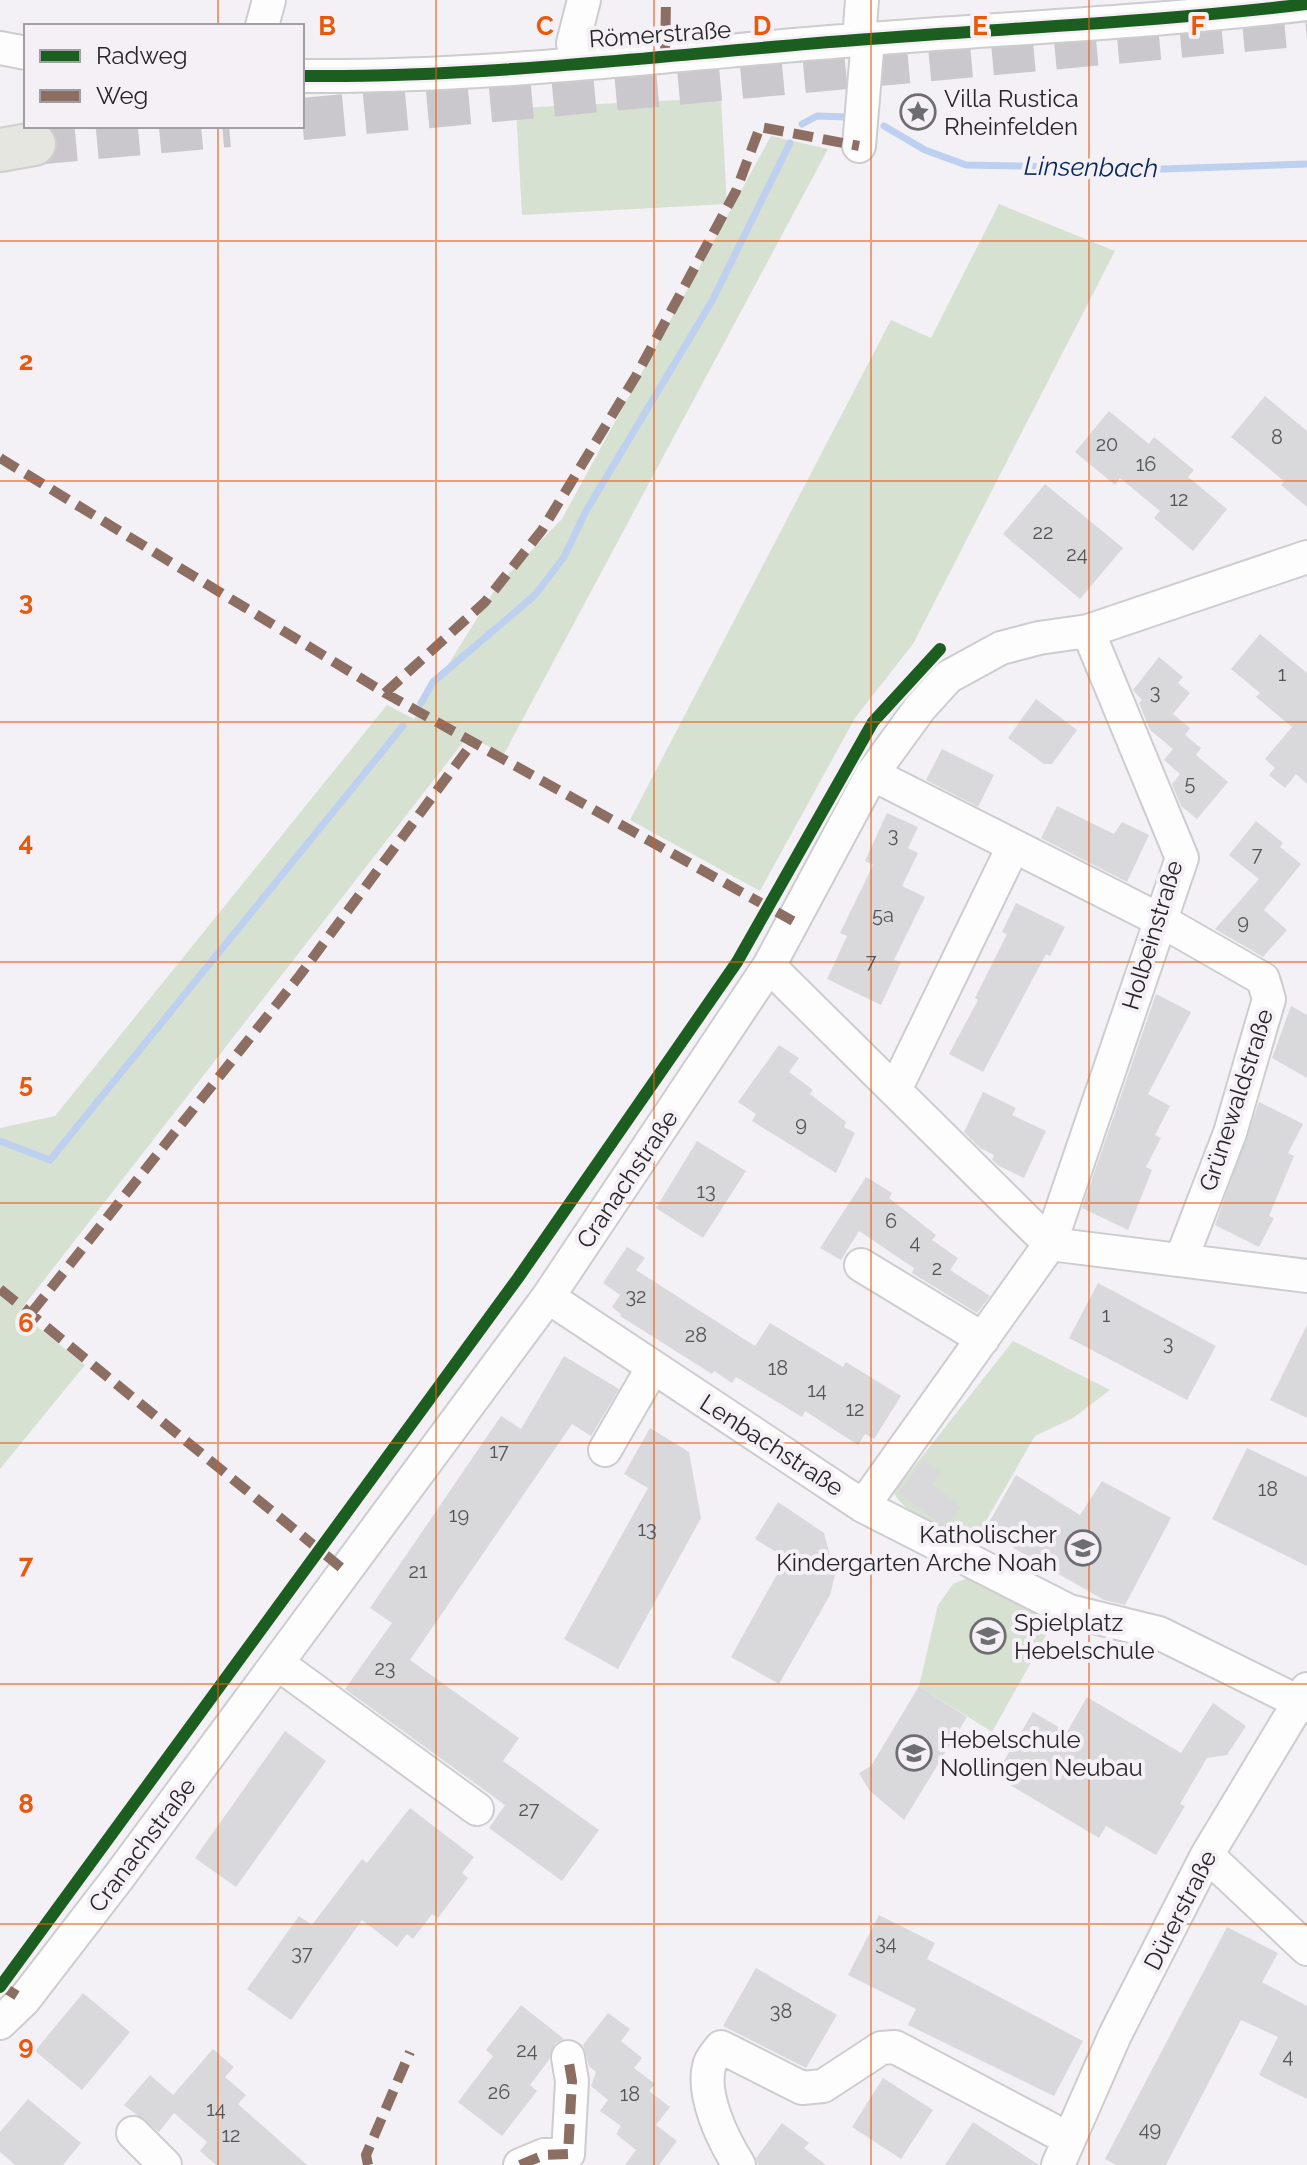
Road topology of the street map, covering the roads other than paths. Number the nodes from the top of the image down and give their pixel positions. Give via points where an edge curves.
1 (269, 0) edge
2 (584, 0) edge
3 (862, 0) edge
4 (1307, 4) edge
5 (263, 24) edge
6 (864, 40) junction
7 (0, 48) edge
8 (24, 53) edge
9 (576, 62) junction
10 (304, 76) edge
11 (859, 146) dead end
12 (1307, 557) edge
13 (1088, 631) junction
14 (872, 774) junction
15 (1013, 847) junction
16 (1160, 920) junction
17 (769, 966) junction
18 (895, 1090) junction
19 (1050, 1244) junction
20 (1181, 1260) junction
21 (861, 1265) dead end
22 (1307, 1276) edge
23 (548, 1297) junction
24 (983, 1339) junction
25 (653, 1367) junction
26 (605, 1450) dead end
27 (863, 1506) junction
28 (277, 1663) junction
29 (1305, 1700) edge
30 (477, 1809) dead end
31 (1207, 1855) junction
32 (1307, 1949) edge
33 (0, 2023) edge
34 (568, 2057) dead end
35 (133, 2133) dead end
36 (1063, 2152) edge
37 (573, 2160) edge
38 (165, 2165) edge
39 (520, 2165) edge
40 (739, 2165) edge

1 - 5 street
2 - 9 street via 573,43
3 - 6 street
4 - 6 street, Römerstraße via 1179,19
6 - 9 street, Römerstraße
6 - 11 street
7 - 8 street
9 - 10 street, Römerstraße via 450,74
12 - 13 street
13 - 14 street, Cranachstraße via 1001,648 948,677
13 - 16 street, Holbeinstraße via 1182,858
14 - 15 street, Grünewaldstraße
14 - 17 street, Cranachstraße
15 - 16 street, Grünewaldstraße
15 - 18 street
16 - 19 street, Holbeinstraße
16 - 20 street, Grünewaldstraße via 1263,979 1269,999 1230,1133
17 - 18 street
17 - 23 street, Cranachstraße
18 - 19 street
19 - 20 street
19 - 24 street, Lenbachstraße
20 - 22 street
21 - 24 street
23 - 25 street, Lenbachstraße
23 - 28 street, Cranachstraße
24 - 27 street, Lenbachstraße
25 - 26 street
25 - 27 street, Lenbachstraße
27 - 29 street via 1069,1611 1159,1633
28 - 30 street
28 - 33 street, Cranachstraße via 118,1878 24,2000
29 - 31 street, Dürerstraße
31 - 32 street
31 - 36 street, Dürerstraße
34 - 37 street
35 - 38 street
36 - 40 street, Dürerstraße via 895,2047 881,2048 823,2086 802,2088 721,2047 710,2063 710,2093 725,2144
37 - 39 street via 544,2155

